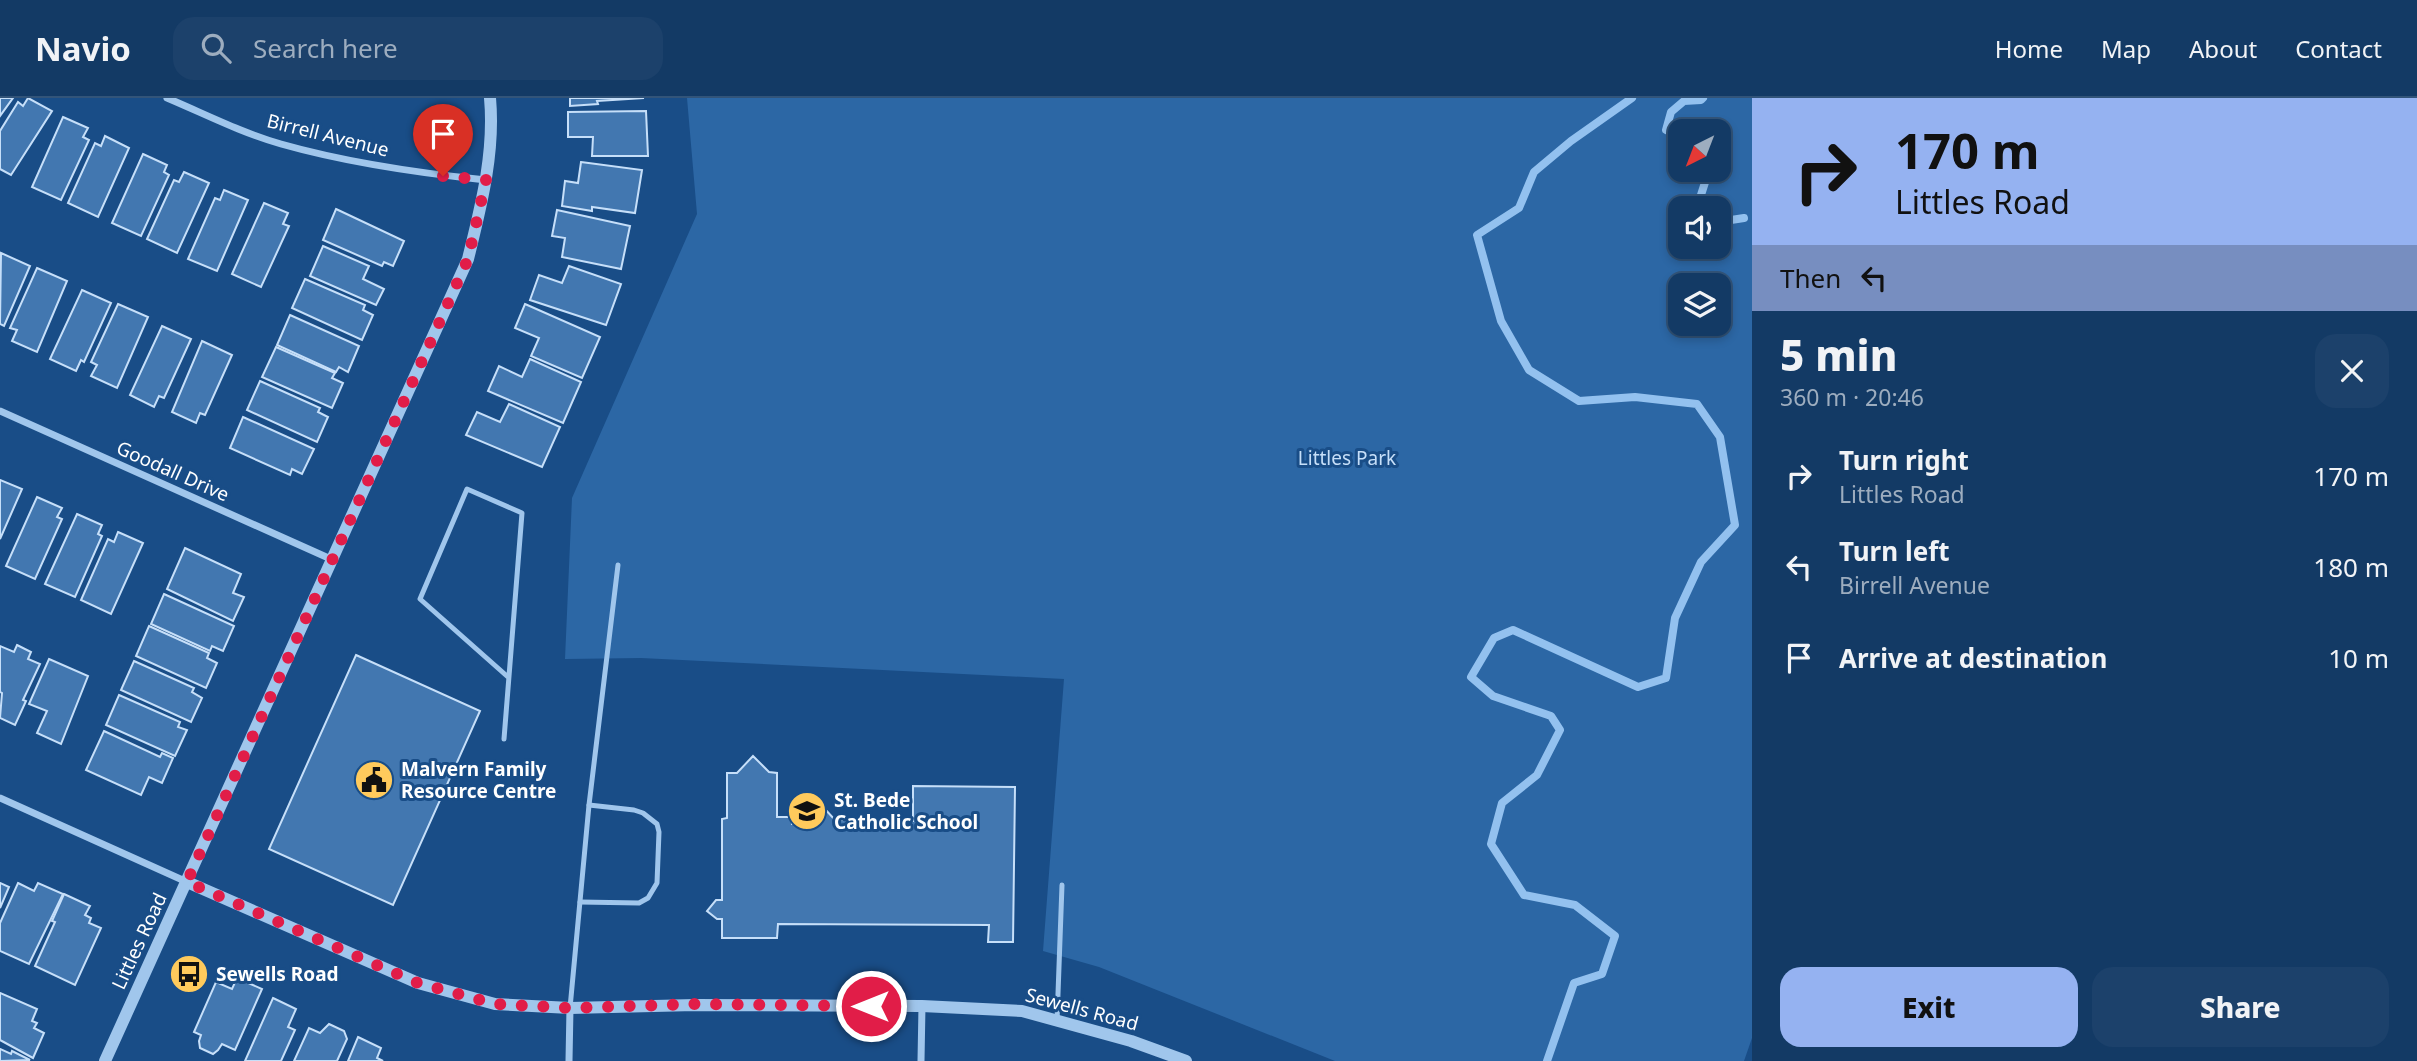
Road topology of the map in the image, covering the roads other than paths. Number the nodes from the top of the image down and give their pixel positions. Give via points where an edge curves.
1 (167, 98) edge
2 (490, 98) edge
3 (486, 180) junction
4 (0, 411) edge
5 (333, 561) junction
6 (618, 565) dead end
7 (508, 677) junction
8 (504, 738) dead end
9 (0, 798) edge
10 (589, 805) junction
11 (187, 882) junction
12 (1062, 885) dead end
13 (580, 902) junction
14 (922, 1006) junction
15 (570, 1008) junction
16 (1057, 1021) junction
17 (105, 1061) edge
18 (569, 1061) edge
19 (921, 1061) edge
20 (1186, 1061) edge

1 - 3 street, Birrell Avenue via 280,144 349,160
2 - 3 street, Littles Road
3 - 5 street, Littles Road via 468,259
4 - 5 street, Goodall Drive
5 - 11 street, Littles Road
6 - 10 lane
7 - 7 lane via 420,599 467,489 522,513
7 - 8 lane
9 - 11 street, Sewells Road
10 - 13 lane
10 - 13 lane via 643,813 657,824 657,883 648,898 639,902
11 - 15 street, Sewells Road via 418,983 495,1004
11 - 17 street, Littles Road
12 - 16 lane
13 - 15 lane
14 - 15 street, Sewells Road
14 - 16 street, Sewells Road via 1022,1011
14 - 19 street
15 - 18 street
16 - 20 street, Sewells Road

